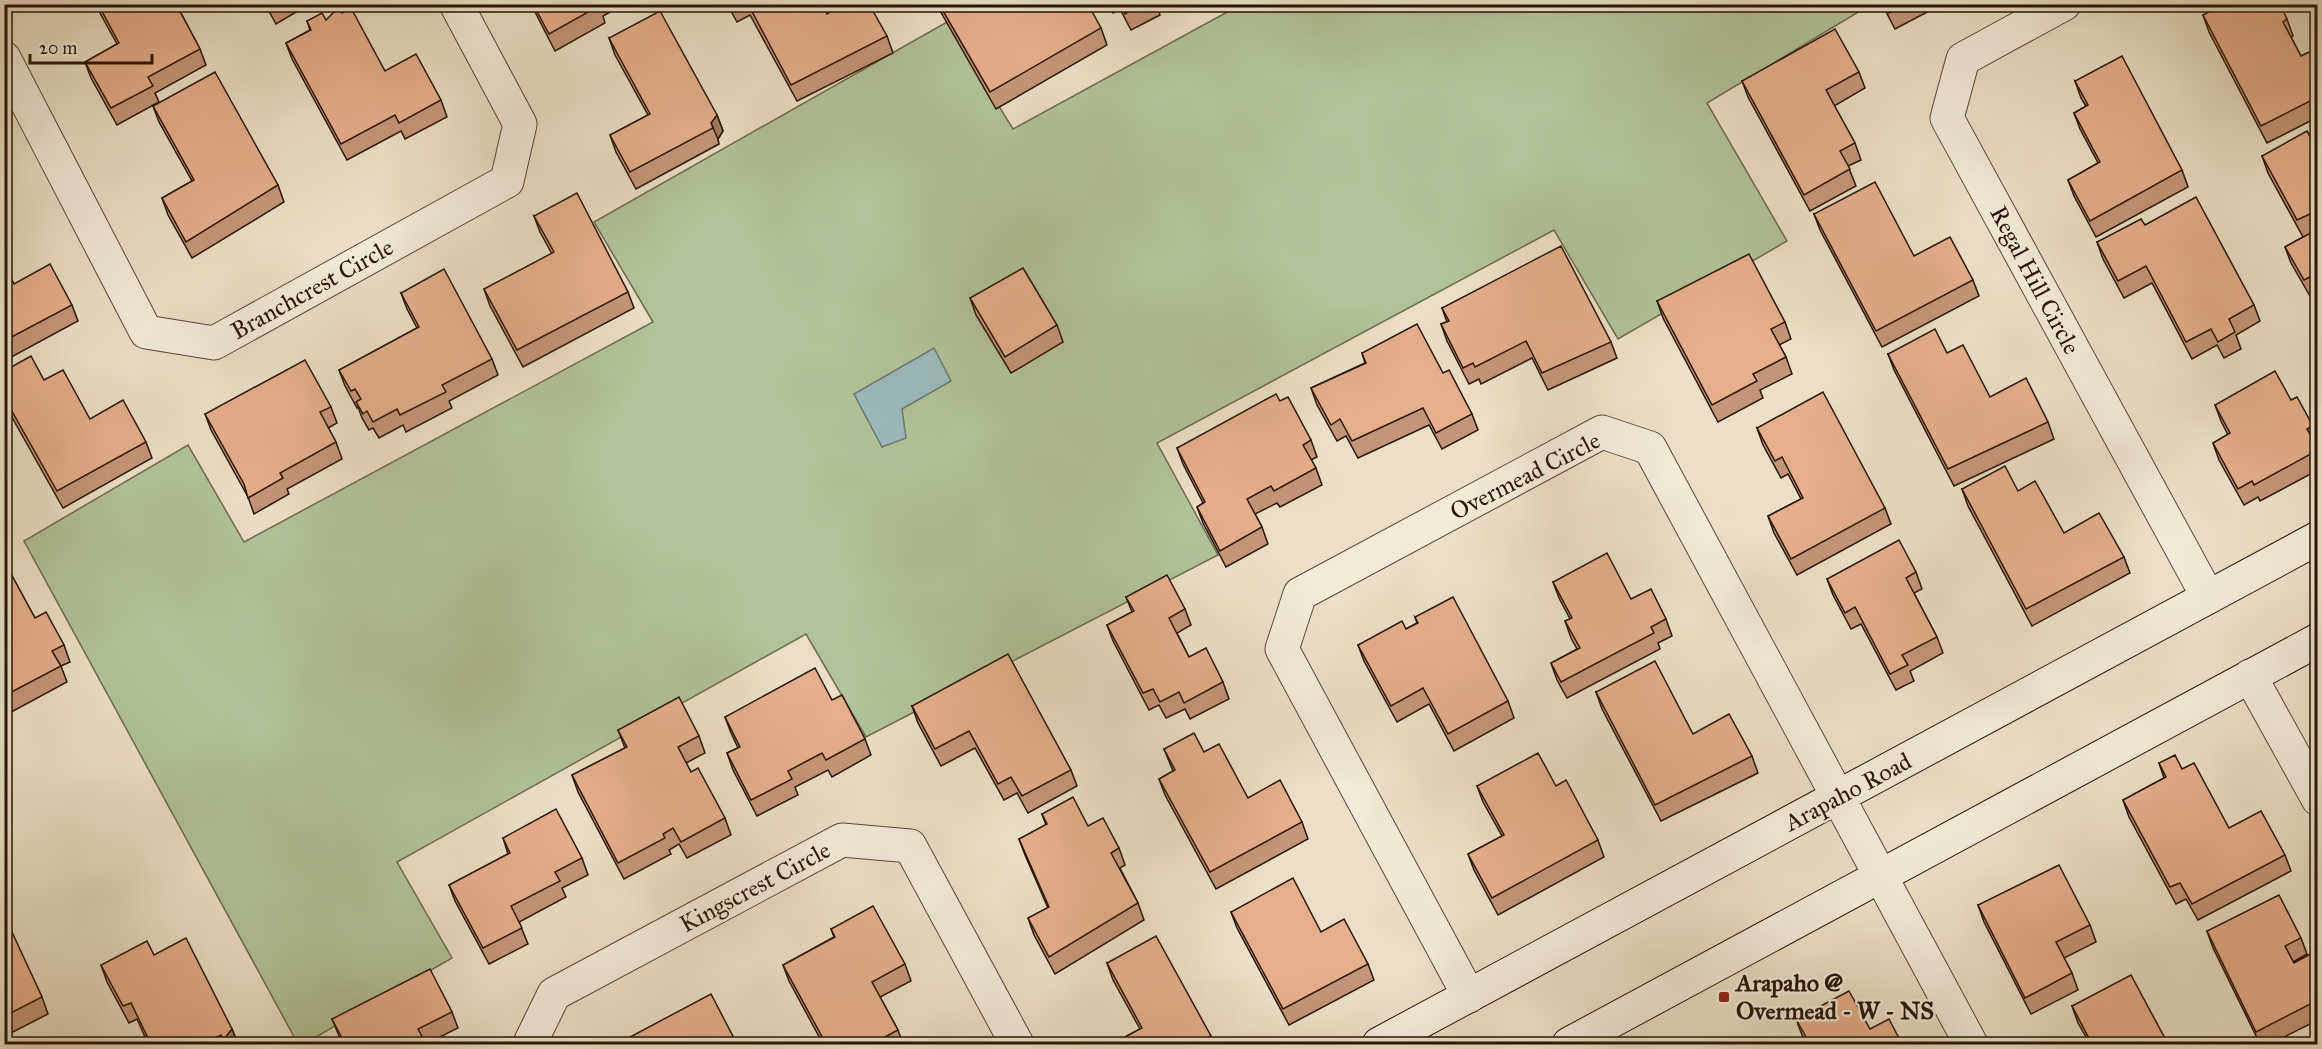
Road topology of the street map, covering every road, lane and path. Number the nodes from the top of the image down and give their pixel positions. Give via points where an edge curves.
1 (456, 4) edge
2 (2064, 4) edge
3 (4, 58) edge
4 (2318, 538) edge
5 (2208, 597) junction
6 (2318, 640) edge
7 (2250, 676) junction
8 (1838, 797) junction
9 (2318, 799) edge
10 (1881, 876) junction
11 (1469, 996) junction
12 (532, 1044) edge
13 (1017, 1044) edge
14 (1379, 1044) edge
15 (1569, 1044) edge
16 (1971, 1044) edge

1 - 3 street, Branchcrest Circle via 520,124 507,181 214,343 146,332
2 - 5 street, Regal Hill Circle via 1963,59 1947,118
4 - 5 street, Arapaho Road
5 - 8 street, Arapaho Road
6 - 7 street
7 - 9 street
7 - 10 street
8 - 10 street, Overmead Circle
8 - 11 street, Arapaho Road
8 - 11 street, Overmead Circle via 1650,448 1602,432 1300,594 1282,649
10 - 15 street
10 - 16 street, Overmead Circle
11 - 14 street, Arapaho Road
12 - 13 street, Kingscrest Circle via 554,994 842,840 910,846

